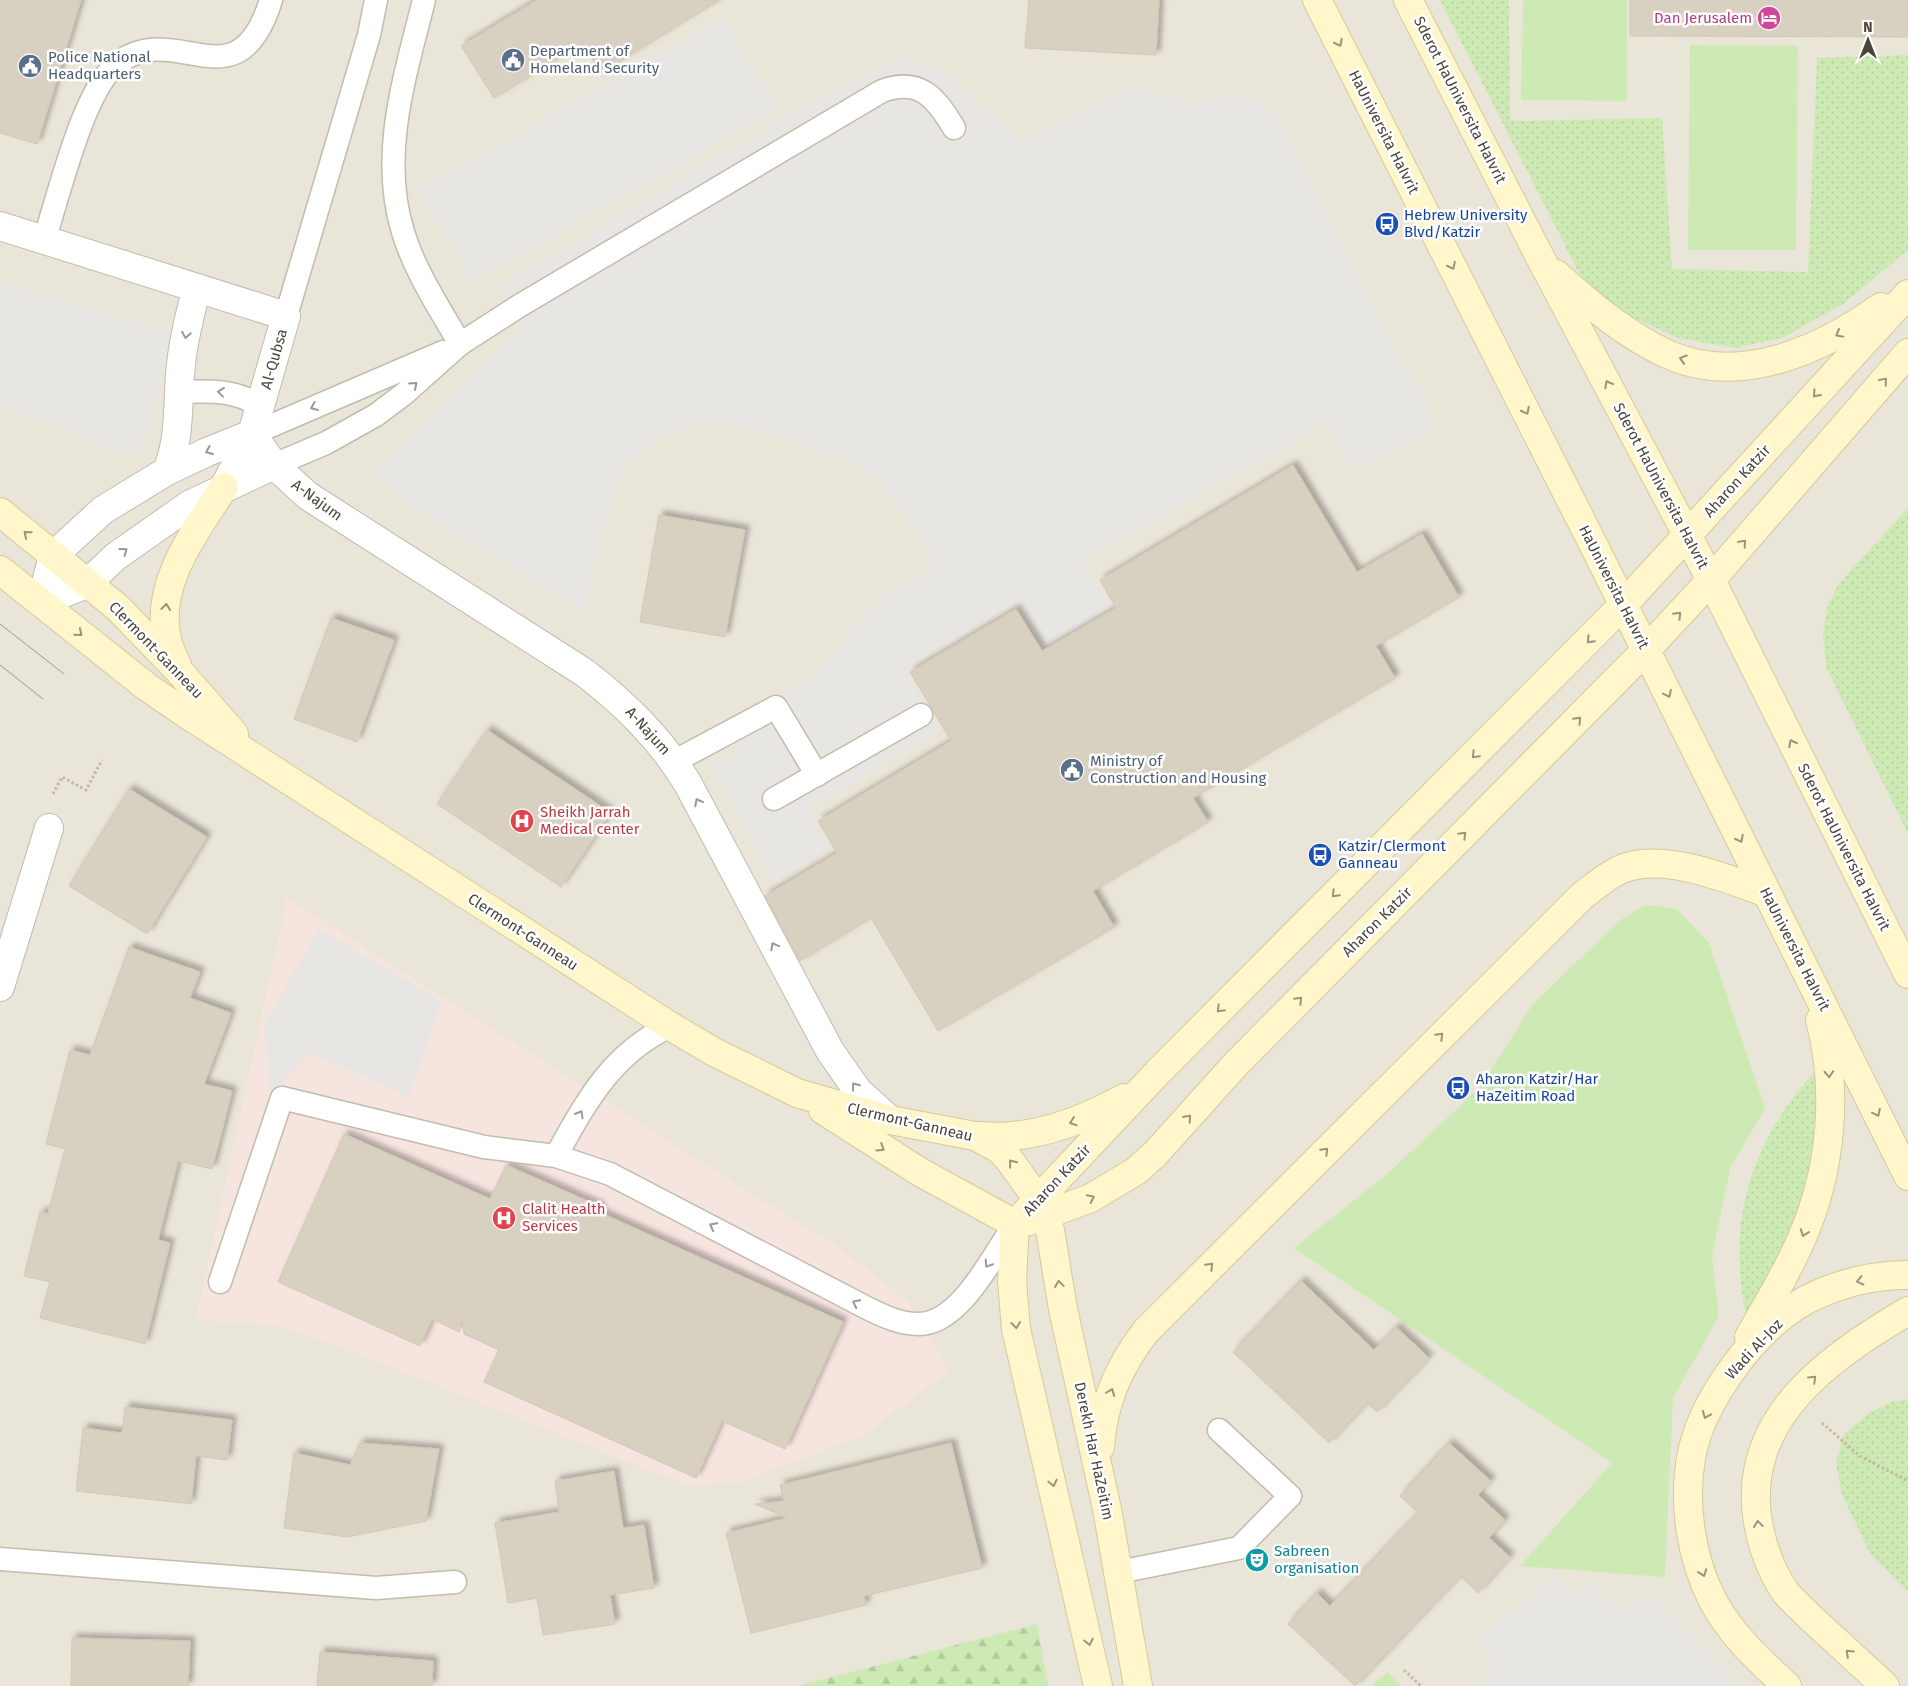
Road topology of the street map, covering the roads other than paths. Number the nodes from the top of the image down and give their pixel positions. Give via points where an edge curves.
1 (271, 0) edge
2 (376, 0) edge
3 (424, 0) edge
4 (1317, 0) edge
5 (1408, 0) edge
6 (954, 128) dead end
7 (0, 226) edge
8 (44, 240) junction
9 (1542, 261) junction
10 (197, 288) junction
11 (1908, 288) edge
12 (1908, 294) edge
13 (286, 316) junction
14 (460, 344) junction
15 (1908, 353) edge
16 (359, 388) junction
17 (179, 392) junction
18 (260, 407) junction
19 (376, 415) junction
20 (252, 434) junction
21 (274, 465) junction
22 (167, 471) junction
23 (224, 487) junction
24 (0, 512) edge
25 (1687, 535) junction
26 (53, 556) junction
27 (0, 570) edge
28 (1711, 580) junction
29 (88, 584) junction
30 (41, 602) junction
31 (1624, 604) junction
32 (1646, 650) junction
33 (179, 671) junction
34 (921, 715) dead end
35 (256, 759) junction
36 (674, 761) junction
37 (817, 775) junction
38 (774, 800) dead end
39 (49, 828) dead end
40 (1767, 893) junction
41 (1908, 974) edge
42 (1808, 975) junction
43 (0, 987) edge
44 (670, 1026) junction
45 (1159, 1070) junction
46 (797, 1093) junction
47 (890, 1120) junction
48 (975, 1136) junction
49 (556, 1156) junction
50 (1908, 1176) edge
51 (1042, 1208) junction
52 (1015, 1224) junction
53 (1908, 1275) edge
54 (220, 1282) dead end
55 (1908, 1311) edge
56 (1729, 1372) junction
57 (1219, 1430) dead end
58 (1107, 1509) junction
59 (0, 1558) edge
60 (1119, 1572) junction
61 (455, 1582) dead end
62 (1098, 1686) edge
63 (1138, 1686) edge
64 (1787, 1686) edge
65 (1885, 1686) edge

1 - 8 lane via 258,32 236,52 205,58 170,49 148,50 127,57 109,71 86,110
2 - 13 lane via 369,35
3 - 14 lane via 401,94 394,140 393,182 398,216 410,253
4 -> 31 street, HaUniversita HaIvrit
5 - 9 street, Sderot HaUniversita HaIvrit
6 - 14 lane via 930,95 915,87 897,85 882,91 554,284
7 - 8 street, Al-Qubsa
8 - 10 street, Al-Qubsa
11 -> 9 street via 1860,322 1814,347 1775,360 1722,367 1684,360 1648,344 1589,303
25 -> 9 street, Sderot HaUniversita HaIvrit
10 - 13 street, Al-Qubsa
10 -> 17 street via 187,324
12 -> 25 street, Aharon Katzir
13 - 18 street, Al-Qubsa
14 - 16 lane
19 -> 14 lane
28 -> 15 street, Aharon Katzir
16 - 19 lane
16 -> 20 lane
18 -> 17 lane via 230,394
17 - 22 street via 176,439
18 - 20 street, Al-Qubsa
19 - 21 lane via 326,443
20 - 21 street, A-Najum
20 -> 22 street
20 - 23 street, Al-Qubsa
21 - 23 street
21 - 36 street, A-Najum via 308,496 333,513 585,673 616,696
22 - 26 street via 103,510
29 -> 23 street via 115,557 189,505
33 -> 23 street via 167,640 168,589 191,538
26 -> 24 street, Clermont-Ganneau
25 - 28 street, Sderot HaUniversita HaIvrit
25 - 31 street, Aharon Katzir
26 - 29 street, Clermont-Ganneau
26 - 30 street
27 - 30 street, Clermont-Ganneau
32 -> 28 street, Aharon Katzir
41 -> 28 street, Sderot HaUniversita HaIvrit
29 - 30 street
29 - 33 street, Clermont-Ganneau via 118,608
30 -> 35 street, Clermont-Ganneau via 147,687
31 - 32 street, HaUniversita HaIvrit
31 -> 45 street, Aharon Katzir
32 -> 40 street, HaUniversita HaIvrit
51 -> 32 street, Aharon Katzir via 1105,1191 1155,1154 1236,1064
33 - 35 street, Clermont-Ganneau
34 - 37 lane
35 - 44 street, Clermont-Ganneau
36 - 37 lane via 776,708
47 -> 36 street, A-Najum via 858,1091 830,1051
37 - 38 lane
39 - 43 street
40 - 42 street, HaUniversita HaIvrit
58 -> 40 street via 1101,1472 1102,1426 1112,1389 1135,1345 1159,1316 1566,912 1618,871 1647,864 1726,878
42 -> 50 street, HaUniversita HaIvrit
42 -> 56 street via 1829,1068 1831,1113 1822,1171 1802,1238
44 - 46 street, Clermont-Ganneau
49 -> 44 lane via 600,1082 633,1049
45 -> 48 street via 1131,1094 1068,1124 1025,1136
45 - 51 street, Aharon Katzir
46 - 47 street, Clermont-Ganneau
46 -> 52 street, Clermont-Ganneau via 920,1172
47 - 48 street, Clermont-Ganneau
51 -> 48 street, Clermont-Ganneau via 1008,1158
52 -> 49 lane via 956,1308 933,1322 911,1324 867,1308 610,1174
49 - 54 lane via 484,1147 282,1098
51 - 52 street, Aharon Katzir
58 -> 51 street, Derekh Har HaZeitim
52 -> 62 street via 1012,1281 1016,1329
53 -> 56 street, Wadi Al-Joz via 1872,1278 1843,1285 1806,1301 1776,1322
65 -> 55 street via 1787,1594 1773,1571 1759,1533 1756,1471 1762,1452 1784,1411 1798,1393 1837,1357
56 -> 64 street, Wadi Al-Joz via 1706,1411 1691,1457 1688,1498 1694,1549 1713,1601 1735,1636
57 - 60 lane via 1290,1496 1239,1548
58 - 60 street, Derekh Har HaZeitim
59 - 61 lane via 376,1588
60 - 63 street, Derekh Har HaZeitim

